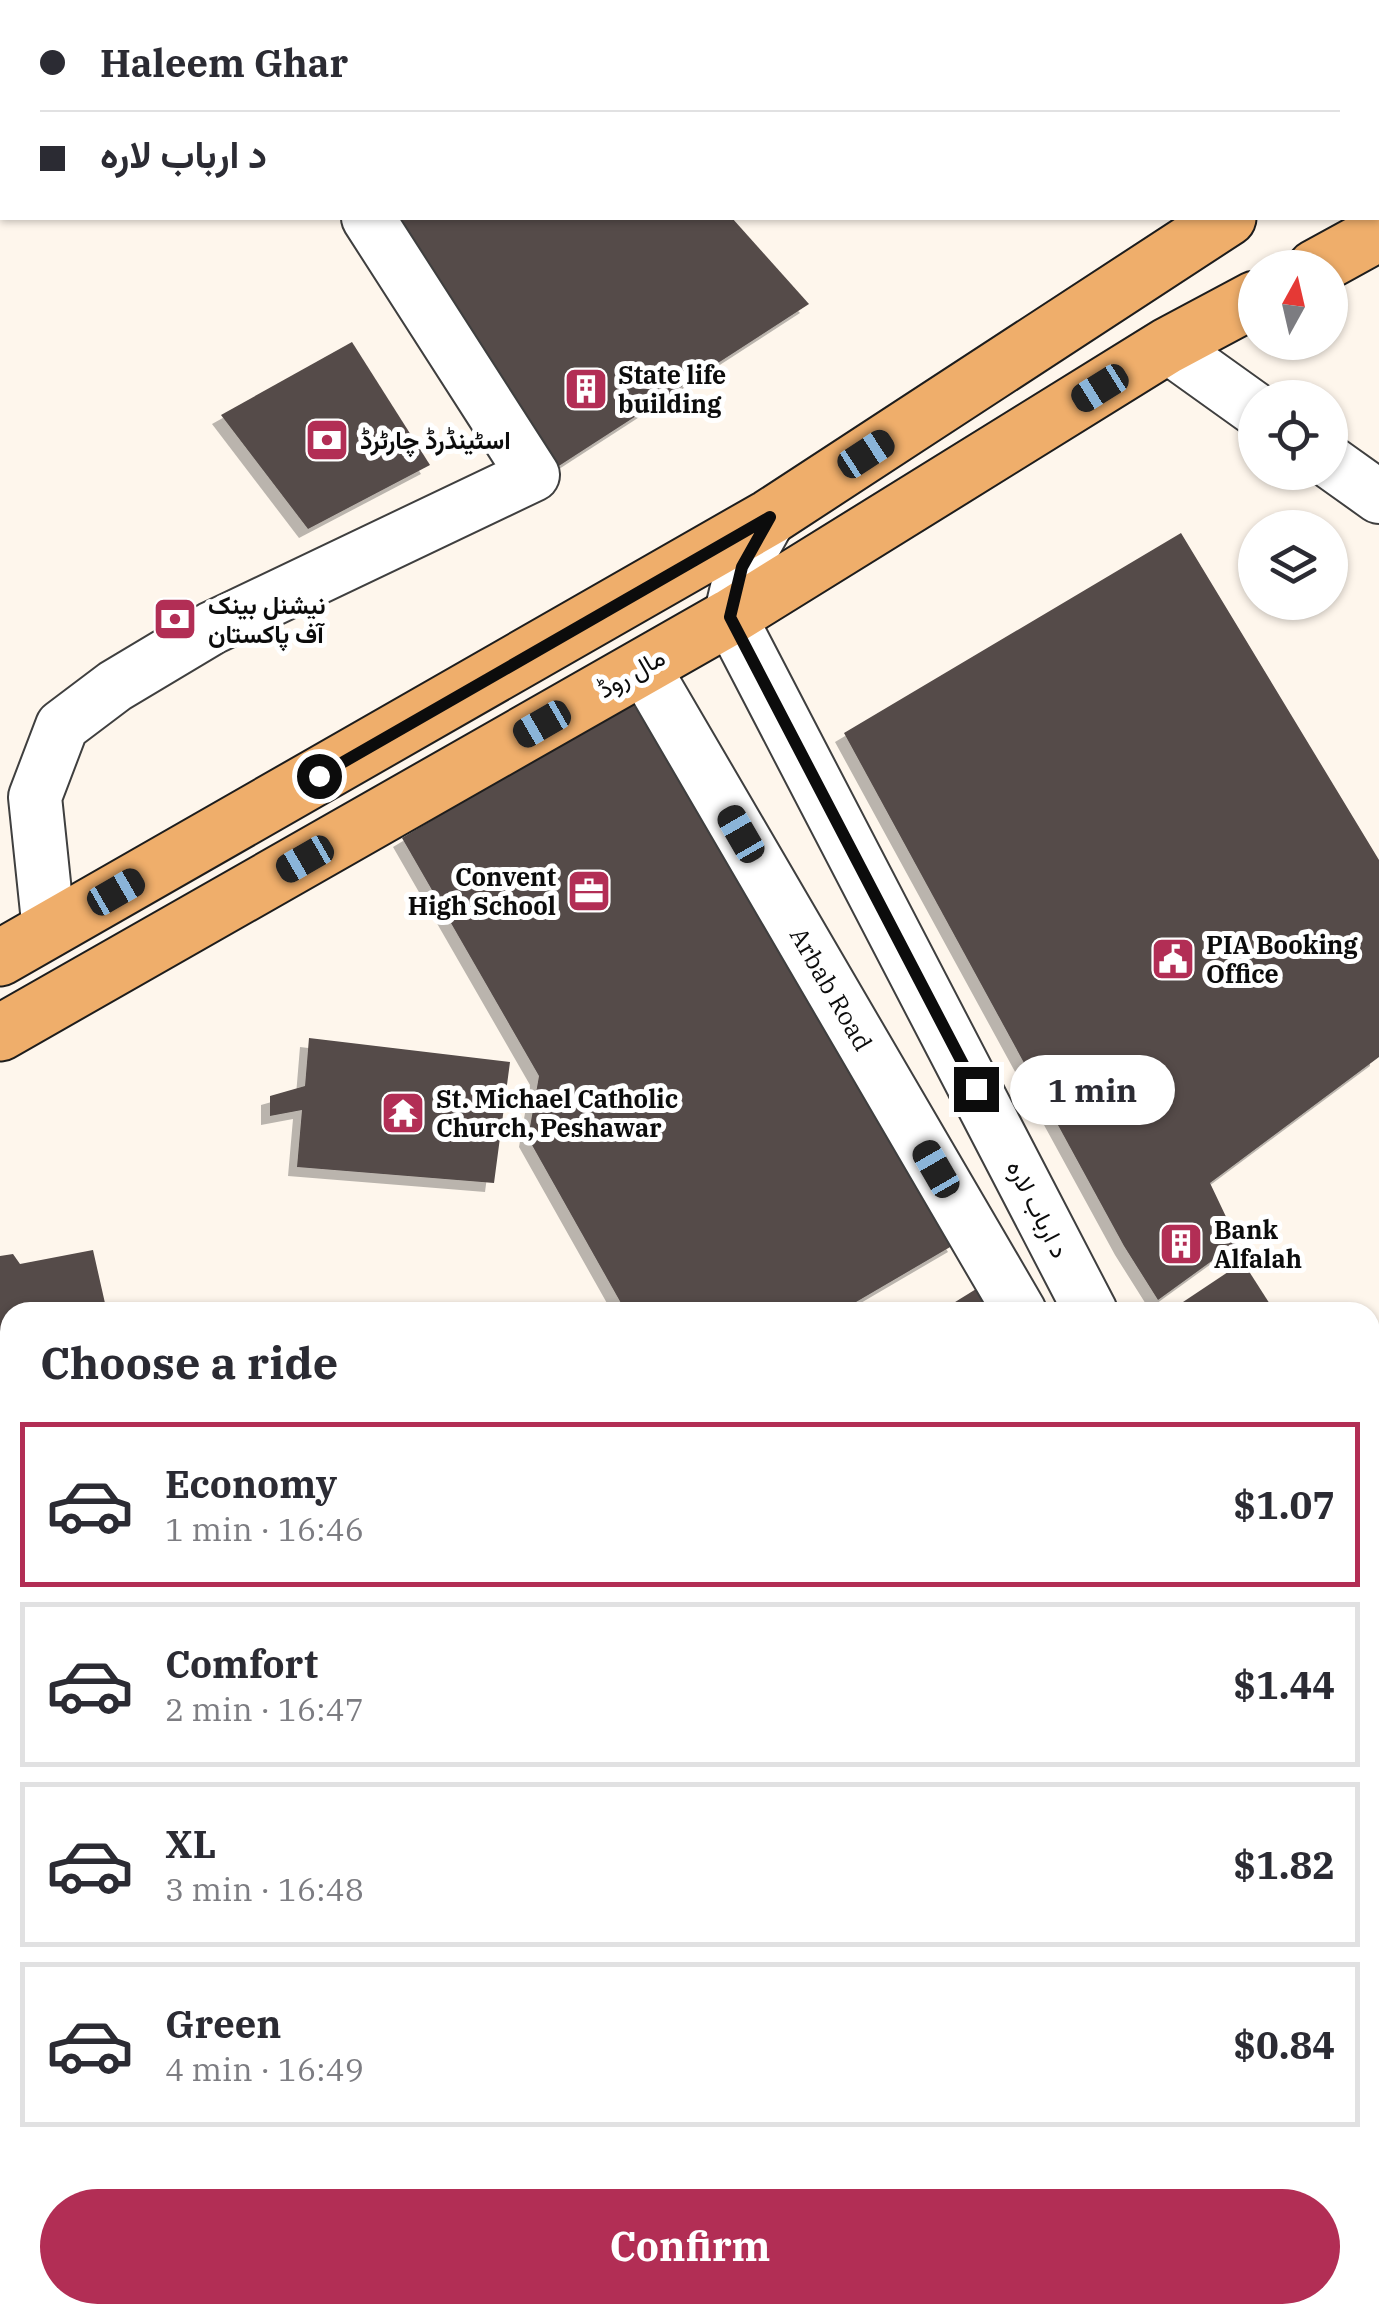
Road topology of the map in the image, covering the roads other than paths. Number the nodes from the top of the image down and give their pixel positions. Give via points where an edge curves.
1 (369, 220) edge
2 (1225, 220) edge
3 (1379, 234) edge
4 (1348, 250) edge
5 (1238, 308) edge
6 (1167, 346) junction
7 (1238, 397) edge
8 (1348, 475) edge
9 (1379, 498) edge
10 (770, 517) junction
11 (730, 617) junction
12 (643, 666) junction
13 (48, 930) junction
14 (0, 958) edge
15 (0, 1033) edge
16 (1014, 1302) edge
17 (1086, 1302) edge

1 - 13 street via 533,476 212,628 62,726 35,797
2 - 10 main road
3 - 4 main road
5 - 6 main road, مال روڈ
6 - 7 street
6 - 11 main road, مال روڈ
8 - 9 street
10 - 11 street via 742,567
10 - 13 main road
11 - 12 main road, مال روڈ
11 - 17 street, د ارباب لاره
12 - 15 main road, مال روڈ
12 - 16 street, Arbab Road
13 - 14 main road

